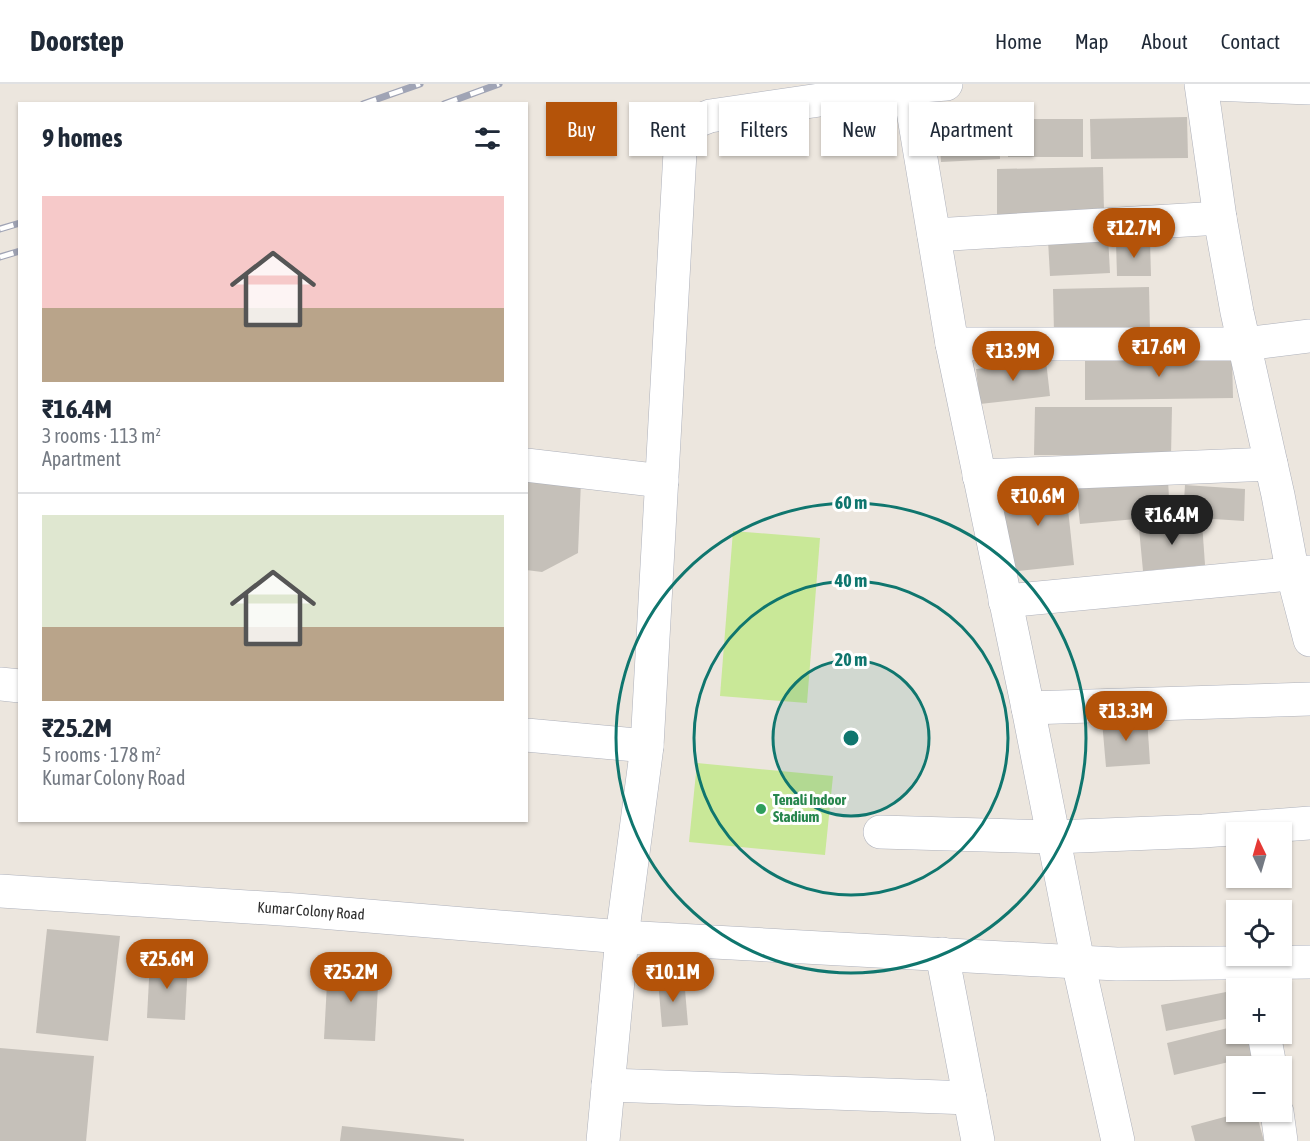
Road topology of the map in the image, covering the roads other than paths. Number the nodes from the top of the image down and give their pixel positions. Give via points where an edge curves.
1 (946, 84) edge
2 (1201, 84) edge
3 (1212, 84) edge
4 (909, 87) junction
5 (1310, 88) edge
6 (1220, 218) junction
7 (934, 235) junction
8 (1310, 336) edge
9 (1244, 344) junction
10 (952, 345) junction
11 (1271, 464) junction
12 (528, 465) edge
13 (979, 476) junction
14 (662, 481) junction
15 (1301, 574) edge
16 (1005, 601) junction
17 (1310, 640) edge
18 (0, 684) edge
19 (18, 686) edge
20 (1310, 699) edge
21 (1028, 708) junction
22 (528, 735) edge
23 (647, 746) junction
24 (1310, 823) edge
25 (880, 832) dead end
26 (1054, 837) junction
27 (0, 891) edge
28 (622, 936) junction
29 (942, 954) junction
30 (1078, 962) junction
31 (1310, 962) edge
32 (1255, 975) edge
33 (608, 1085) junction
34 (970, 1098) junction
35 (1278, 1122) edge
36 (603, 1141) edge
37 (978, 1141) edge
38 (1118, 1141) edge
39 (1281, 1141) edge

1 - 4 street
2 - 6 street
3 - 5 street
4 - 7 street
4 - 14 street via 710,116 695,121 684,131
6 - 7 street
6 - 9 street
7 - 10 street
8 - 9 street
9 - 10 street
9 - 11 street
10 - 13 street
11 - 13 street
11 - 15 street
12 - 14 street
13 - 16 street
14 - 23 street
15 - 16 street
15 - 17 street
16 - 21 street
18 - 19 street
20 - 21 street
21 - 26 street
22 - 23 street
23 - 28 street
24 - 26 street
25 - 26 street
26 - 30 street
27 - 28 street, Kumar Colony Road
28 - 29 street, Kumar Colony Road
28 - 33 street
29 - 30 street, Kumar Colony Road
29 - 34 street
30 - 32 street, Kumar Colony Road
30 - 38 street
31 - 32 street, Kumar Colony Road
33 - 34 street
33 - 36 street
34 - 37 street
35 - 39 street

